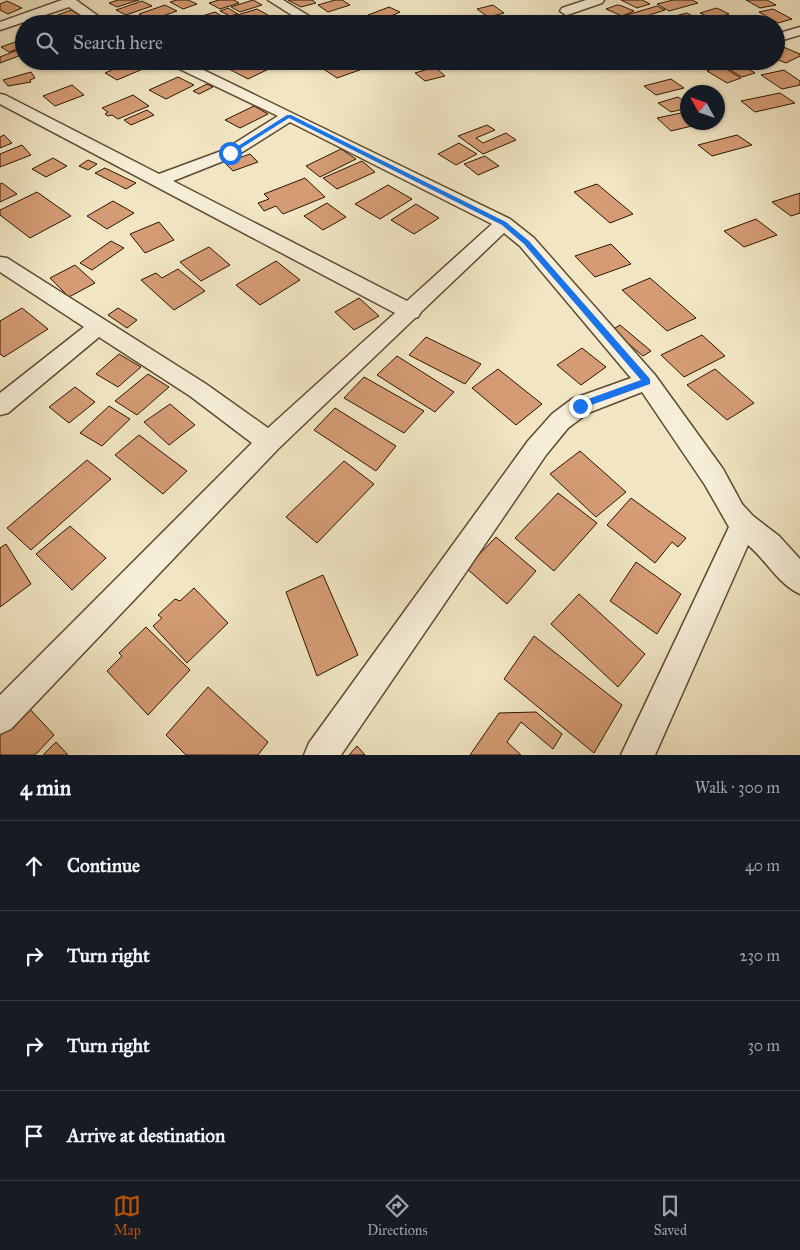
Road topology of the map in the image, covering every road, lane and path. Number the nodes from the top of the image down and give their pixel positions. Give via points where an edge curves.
1 (274, 0) edge
2 (598, 0) edge
3 (69, 1) edge
4 (566, 11) dead end
5 (30, 15) edge
6 (90, 15) edge
7 (300, 15) edge
8 (15, 21) edge
9 (0, 26) edge
10 (800, 30) edge
11 (785, 35) edge
12 (193, 70) edge
13 (0, 98) edge
14 (289, 116) junction
15 (159, 180) junction
16 (504, 223) junction
17 (0, 263) edge
18 (411, 312) junction
19 (99, 326) junction
20 (647, 381) junction
21 (0, 406) edge
22 (269, 442) junction
23 (744, 525) junction
24 (800, 580) edge
25 (0, 718) edge
26 (321, 755) edge
27 (638, 755) edge

1 - 7 street
2 - 4 street
3 - 5 street
3 - 6 street
8 - 9 street
10 - 11 street
12 - 14 street
13 - 15 street
14 - 15 street via 230,153
14 - 16 street
15 - 18 street
16 - 18 street
16 - 20 street via 527,242
17 - 19 street
18 - 22 street
19 - 21 street
19 - 22 street via 198,390
20 - 23 street
20 - 26 street via 580,406 560,420 531,456
22 - 25 street
23 - 24 street via 769,544
23 - 27 street

